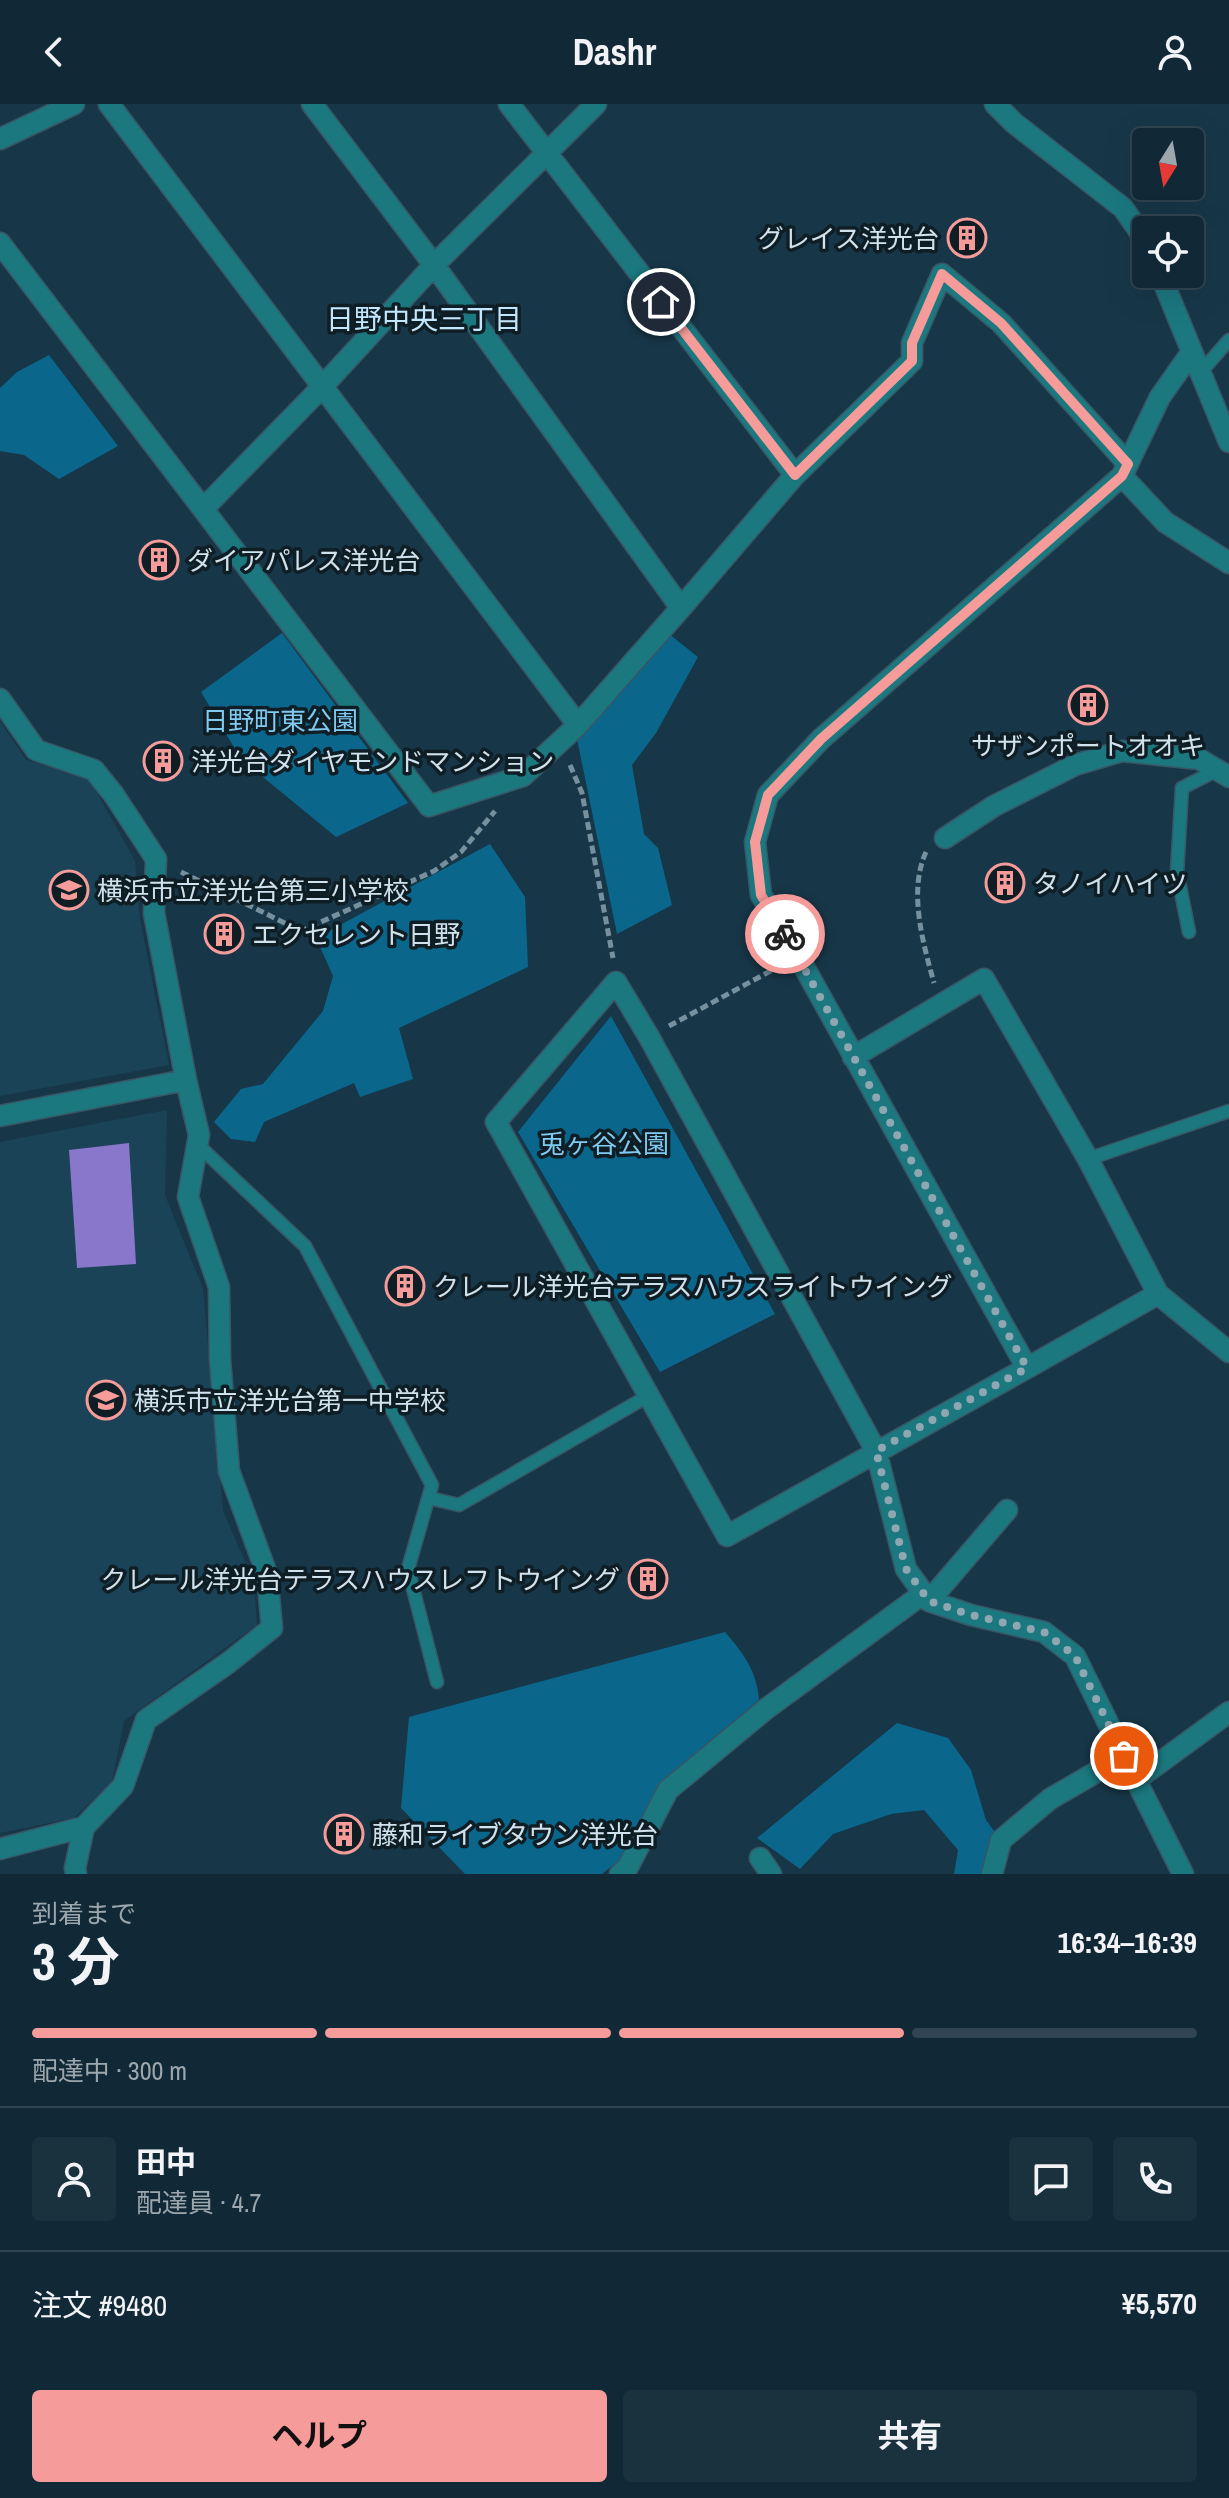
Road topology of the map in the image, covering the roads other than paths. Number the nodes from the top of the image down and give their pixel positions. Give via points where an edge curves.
1 (74, 104) edge
2 (109, 104) edge
3 (312, 104) edge
4 (509, 104) edge
5 (596, 104) edge
6 (995, 104) edge
7 (0, 139) edge
8 (546, 155) junction
9 (1132, 221) edge
10 (0, 243) edge
11 (434, 265) junction
12 (1165, 288) edge
13 (1229, 340) edge
14 (1191, 353) junction
15 (1200, 373) junction
16 (322, 387) junction
17 (1229, 442) edge
18 (1125, 470) junction
19 (795, 475) junction
20 (203, 509) junction
21 (1223, 559) edge
22 (681, 608) junction
23 (0, 699) edge
24 (578, 725) junction
25 (1223, 773) edge
26 (945, 838) road end
27 (1189, 932) dead end
28 (853, 1057) junction
29 (186, 1080) junction
30 (1229, 1111) edge
31 (0, 1116) edge
32 (198, 1145) junction
33 (1088, 1159) junction
34 (1158, 1294) junction
35 (1229, 1352) edge
36 (1027, 1368) junction
37 (648, 1396) junction
38 (876, 1451) junction
39 (429, 1498) junction
40 (1007, 1510) dead end
41 (927, 1597) junction
42 (437, 1682) dead end
43 (1229, 1712) edge
44 (1124, 1756) junction
45 (1136, 1780) junction
46 (84, 1827) junction
47 (0, 1849) edge
48 (76, 1874) edge
49 (620, 1874) edge
50 (992, 1874) edge
51 (1183, 1874) edge

1 - 7 street
2 - 16 street
3 - 11 street
4 - 8 street
5 - 8 street
6 - 9 street
8 - 11 street
8 - 19 street
10 - 20 street
11 - 16 street
11 - 22 street
12 - 14 street
13 - 15 lane
14 - 15 street
14 - 18 street via 1160,397
15 - 17 street
16 - 20 street
16 - 24 street
18 - 19 street via 1001,323 942,274 912,343 912,361
18 - 21 street via 1165,522
18 - 28 street via 821,739 768,795 755,842 761,895
19 - 22 street
20 - 24 street via 429,806 523,776
22 - 24 street
23 - 29 street via 36,750 94,770 156,859 154,913
25 - 26 street via 1199,759 1122,751 1075,765
25 - 27 lane via 1182,788 1177,872
28 - 33 street via 984,979
28 - 36 street
29 - 31 street
29 - 32 street
30 - 33 lane
32 - 39 lane via 305,1246 432,1485
32 - 46 street via 188,1197 219,1287 229,1471 267,1574 272,1628 146,1720 123,1786
33 - 34 street
34 - 35 street
34 - 36 street
36 - 38 street
37 - 38 street via 727,1536
37 - 38 street via 496,1122 616,982
37 - 39 lane via 459,1505
38 - 41 street via 906,1569
39 - 42 lane via 408,1569
40 - 41 street
41 - 44 street via 971,1615 1044,1632 1075,1656
41 - 49 street via 766,1709 668,1790
43 - 45 street
44 - 45 street
44 - 50 street via 1050,1799 1001,1840
45 - 51 street
46 - 47 street
46 - 48 street

